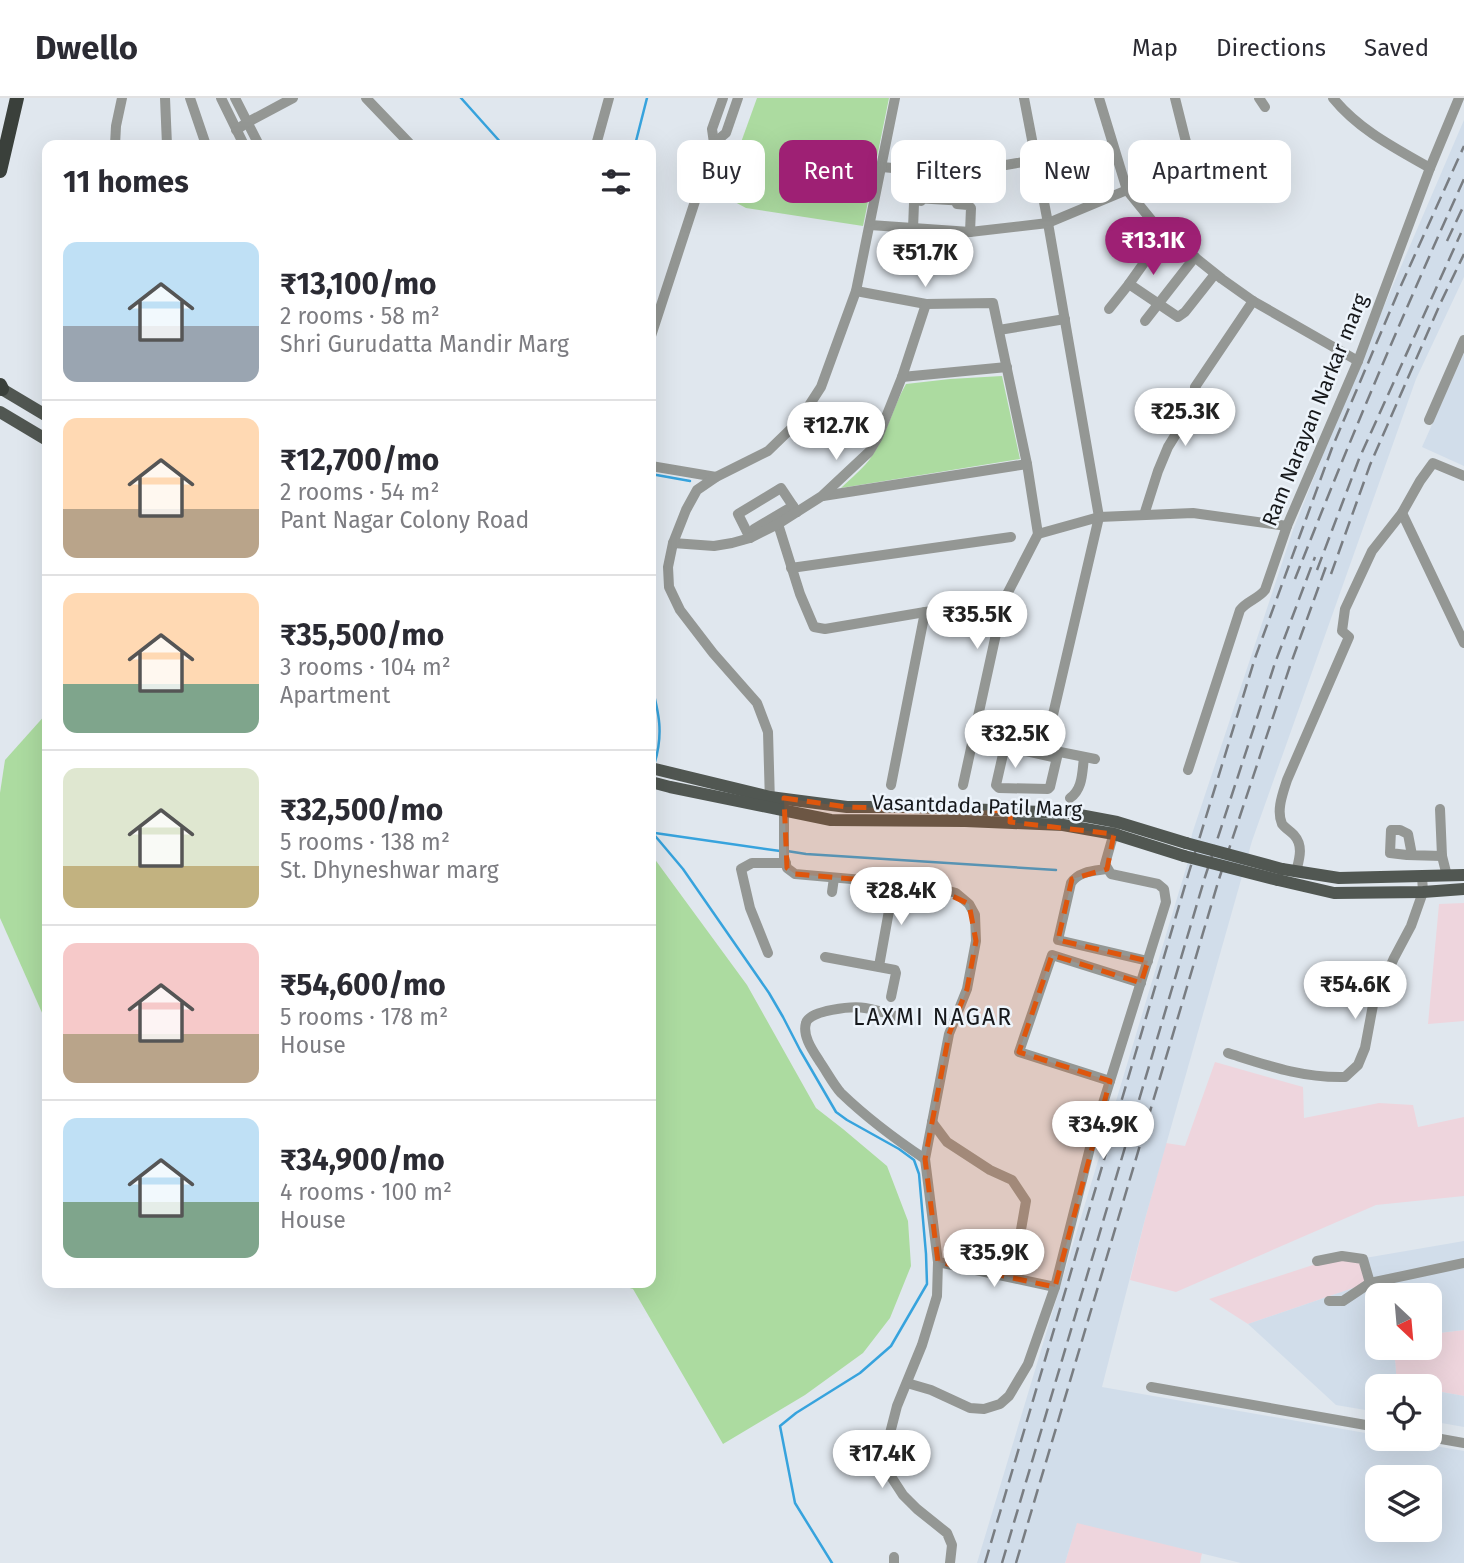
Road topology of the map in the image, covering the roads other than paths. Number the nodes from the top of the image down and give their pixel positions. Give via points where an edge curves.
1 (16, 98) edge
2 (122, 98) edge
3 (165, 98) edge
4 (190, 98) edge
5 (221, 98) edge
6 (235, 98) edge
7 (293, 98) edge
8 (366, 98) edge
9 (609, 98) edge
10 (723, 98) edge
11 (738, 98) edge
12 (895, 98) edge
13 (1024, 98) edge
14 (1099, 98) edge
15 (1175, 98) edge
16 (1333, 98) edge
17 (1459, 98) edge
18 (247, 122) junction
19 (236, 130) junction
20 (115, 140) edge
21 (167, 140) edge
22 (205, 140) edge
23 (241, 140) edge
24 (256, 140) edge
25 (406, 140) edge
26 (597, 140) edge
27 (714, 140) edge
28 (718, 140) edge
29 (1031, 140) edge
30 (882, 167) junction
31 (1430, 168) junction
32 (891, 169) edge
33 (0, 171) edge
34 (1127, 190) junction
35 (695, 203) edge
36 (1044, 203) edge
37 (1048, 223) junction
38 (870, 225) junction
39 (913, 227) junction
40 (970, 230) junction
41 (1151, 253) dead end
42 (1195, 257) junction
43 (1215, 274) junction
44 (1129, 284) junction
45 (856, 292) junction
46 (1253, 301) junction
47 (1159, 303) junction
48 (926, 304) junction
49 (1109, 309) dead end
50 (1065, 319) junction
51 (1145, 321) dead end
52 (656, 322) edge
53 (999, 330) junction
54 (1464, 340) edge
55 (1359, 361) junction
56 (1007, 368) junction
57 (902, 377) junction
58 (1, 387) edge
59 (0, 412) edge
60 (42, 413) edge
61 (1429, 419) dead end
62 (42, 437) edge
63 (1027, 464) junction
64 (656, 467) edge
65 (1464, 476) edge
66 (716, 477) junction
67 (822, 496) junction
68 (795, 509) junction
69 (1402, 513) junction
70 (1144, 515) junction
71 (1098, 517) junction
72 (778, 524) junction
73 (1287, 526) junction
74 (1038, 534) junction
75 (749, 535) junction
76 (1011, 537) dead end
77 (673, 543) junction
78 (791, 568) junction
79 (1003, 602) junction
80 (925, 612) junction
81 (1464, 643) edge
82 (1044, 752) junction
83 (1058, 756) junction
84 (1084, 758) junction
85 (1095, 759) dead end
86 (1188, 770) dead end
87 (656, 771) edge
88 (671, 781) junction
89 (656, 782) edge
90 (891, 785) dead end
91 (963, 785) dead end
92 (1070, 798) dead end
93 (770, 802) junction
94 (784, 804) junction
95 (1440, 809) dead end
96 (1115, 828) junction
97 (1412, 856) dead end
98 (1442, 856) junction
99 (786, 863) junction
100 (1107, 869) junction
101 (1296, 872) junction
102 (1274, 873) junction
103 (1464, 875) edge
104 (1422, 876) junction
105 (1447, 876) junction
106 (834, 878) junction
107 (894, 883) junction
108 (1464, 889) edge
109 (832, 892) dead end
110 (1423, 892) junction
111 (768, 954) dead end
112 (825, 957) dead end
113 (1148, 961) junction
114 (878, 966) junction
115 (1141, 983) junction
116 (891, 997) dead end
117 (896, 1016) dead end
118 (1228, 1053) dead end
119 (1110, 1081) junction
120 (932, 1122) junction
121 (925, 1159) junction
122 (1018, 1247) dead end
123 (1317, 1261) dead end
124 (938, 1262) junction
125 (1464, 1263) edge
126 (1370, 1283) joint
127 (1365, 1286) edge
128 (1055, 1287) junction
129 (1329, 1300) dead end
130 (907, 1383) junction
131 (1151, 1387) dead end
132 (1365, 1425) edge
133 (1442, 1439) edge
134 (1464, 1443) edge
135 (950, 1563) edge

1 - 33 highway
2 - 20 street
3 - 21 street
4 - 22 street
5 - 19 street
6 - 18 street
7 - 18 street
8 - 25 street
9 - 26 street
10 - 27 street via 712,129
11 - 28 street via 726,133
12 - 30 street
13 - 29 street
14 - 34 street
15 - 34 street via 1188,160 1176,174
16 - 31 street via 1374,136
17 - 31 street, Ram Narayan Narkar marg
18 - 19 street
18 - 24 street
19 - 23 street
30 - 32 street
30 - 38 street
31 - 55 street, Ram Narayan Narkar marg
34 - 37 street
34 - 42 street via 1157,227
35 - 52 street
36 - 37 street
37 - 40 street
37 - 50 street
38 - 39 street
38 - 45 street
39 - 40 street
39 - 40 street via 917,200 968,205
41 - 44 street
42 - 43 street
42 - 47 street
43 - 46 street
43 - 47 street via 1181,316
44 - 47 street
44 - 49 street
45 - 48 street
45 - 66 street via 821,387 799,421 768,451
46 - 55 street
46 - 70 street via 1195,387 1197,400 1168,447
47 - 51 street
48 - 53 street via 993,303
48 - 57 street
50 - 53 street
50 - 71 street
53 - 56 street
54 - 61 street
55 - 73 street, Ram Narayan Narkar marg
56 - 57 street
56 - 63 street
57 - 67 street via 869,452
58 - 60 main road
59 - 62 main road
63 - 67 street
63 - 74 street
64 - 66 street
65 - 69 street via 1433,463
66 - 77 street via 697,490
67 - 68 street
68 - 72 street
68 - 75 street
68 - 75 street via 781,488 739,512
69 - 81 street
69 - 101 street via 1372,551 1345,609 1342,631 1349,638 1280,800 1283,826 1298,840 1301,852
70 - 71 street
70 - 73 street via 1194,513
71 - 74 street
71 - 82 street
72 - 75 street
72 - 78 street
73 - 86 street, Ram Narayan Narkar marg via 1265,590 1240,610
74 - 79 street
75 - 77 street via 714,546
76 - 78 street
77 - 93 street via 669,587 680,610 757,703 768,732
78 - 80 street via 814,627
79 - 80 street
79 - 91 street
80 - 90 street
82 - 83 street
82 - 83 street via 1007,747 996,785 1048,789
83 - 84 street
84 - 85 street
84 - 92 street via 1079,788
87 - 88 main road, Vasantdada Patil Marg
88 - 89 main road, Vasantdada Patil Marg
88 - 93 main road, Vasantdada Patil Marg
93 - 94 main road, Vasantdada Patil Marg
94 - 96 main road, Vasantdada Patil Marg via 911,807 1010,817 1069,813
94 - 99 street
95 - 98 street
96 - 100 street
96 - 102 main road, Vasantdada Patil Marg, bridge
97 - 98 street
98 - 105 street
99 - 106 street via 795,874
99 - 111 street via 752,863 741,869
100 - 113 street via 1164,889 1166,902
100 - 113 street via 1074,878 1058,940
101 - 102 main road, Vasantdada Patil Marg
101 - 104 main road, Vasantdada Patil Marg via 1339,878
102 - 110 main road, Vasantdada Patil Marg via 1334,893
103 - 105 main road, Vasantdada Patil Marg
104 - 105 main road, Vasantdada Patil Marg
104 - 110 street
106 - 107 street
106 - 109 street
107 - 114 street
107 - 120 street via 956,893 975,915 976,941 967,989 949,1034
108 - 110 main road, Vasantdada Patil Marg
110 - 118 street via 1373,1005 1362,1056 1345,1077 1289,1072
112 - 114 street
113 - 115 street
114 - 116 street via 896,973
115 - 119 street
115 - 119 street via 1052,954 1019,1052
117 - 121 street via 862,1007 833,1010 811,1015 806,1036 839,1090 879,1128
119 - 128 street
120 - 121 street
120 - 122 street via 947,1142 1012,1180 1026,1201
121 - 124 street
123 - 126 street via 1342,1256 1363,1259
124 - 128 street
124 - 130 street via 937,1296
125 - 126 street
127 - 129 street via 1343,1301
128 - 130 street via 1028,1364 1000,1404 970,1408
130 - 135 street via 888,1441 890,1475 917,1510 947,1533 953,1545
131 - 132 street
133 - 134 street

